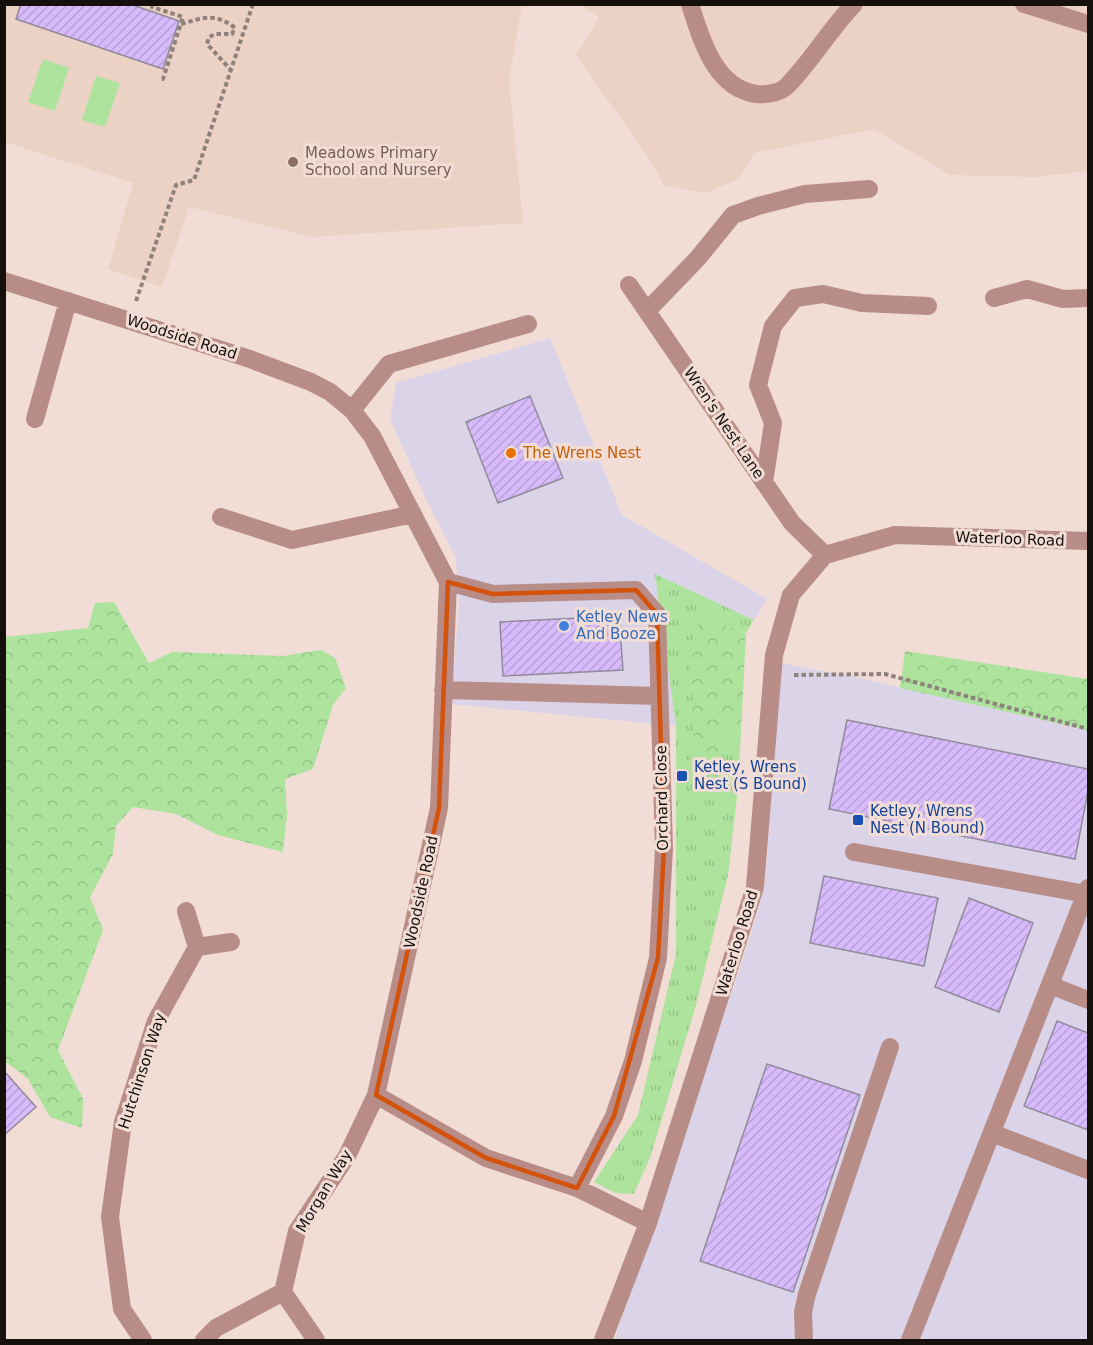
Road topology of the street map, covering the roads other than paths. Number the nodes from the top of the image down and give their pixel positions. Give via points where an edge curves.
1 (690, 4) edge
2 (854, 4) edge
3 (1024, 4) edge
4 (1089, 24) edge
5 (869, 189) dead end
6 (4, 281) edge
7 (629, 285) dead end
8 (994, 298) dead end
9 (1089, 298) edge
10 (68, 301) junction
11 (928, 306) dead end
12 (647, 311) junction
13 (528, 324) dead end
14 (352, 410) junction
15 (35, 419) dead end
16 (764, 483) junction
17 (413, 514) junction
18 (221, 517) dead end
19 (1089, 541) edge
20 (825, 555) junction
21 (448, 582) junction
22 (442, 690) junction
23 (659, 696) junction
24 (854, 852) dead end
25 (1087, 891) edge
26 (186, 911) dead end
27 (1081, 928) edge
28 (231, 942) dead end
29 (197, 946) junction
30 (1050, 985) junction
31 (1089, 1000) edge
32 (890, 1047) dead end
33 (376, 1095) junction
34 (992, 1133) junction
35 (1089, 1170) edge
36 (576, 1188) junction
37 (648, 1223) junction
38 (283, 1292) junction
39 (143, 1341) edge
40 (204, 1341) edge
41 (316, 1341) edge
42 (603, 1341) edge
43 (804, 1341) edge
44 (910, 1341) edge

1 - 2 street via 704,45 728,84 747,93 765,95 785,88
3 - 4 street
5 - 12 street via 805,194 733,215 699,258
6 - 10 street, Woodside Road
7 - 12 street, Wren's Nest Lane
8 - 9 street via 1028,289 1063,298
10 - 14 street, Woodside Road via 311,382
10 - 15 street
11 - 16 street via 862,303 824,294 795,298 773,326 758,385 773,423
12 - 16 street, Wren's Nest Lane
13 - 14 street via 389,364
14 - 17 street, Woodside Road via 372,436
16 - 20 street, Wren's Nest Lane via 792,523
17 - 18 street via 292,540
17 - 21 street, Woodside Road
19 - 20 street, Waterloo Road via 896,536
20 - 37 street, Waterloo Road via 791,595 774,655 755,887
21 - 22 street, Woodside Road
21 - 23 street, Orchard Close via 493,594 636,590 657,614
22 - 23 street
22 - 33 street, Woodside Road via 439,808
23 - 36 street, Orchard Close via 664,848 658,958 633,1061 614,1116
24 - 25 street
25 - 27 street
26 - 29 street
27 - 30 street
28 - 29 street
29 - 39 street, Hutchinson Way via 156,1021 121,1134 110,1217 122,1309
30 - 31 street
30 - 34 street
32 - 43 street via 807,1294
33 - 36 street via 486,1158
33 - 38 street, Morgan Way via 347,1156 297,1231
34 - 35 street
34 - 44 street
36 - 37 street
37 - 42 street, Waterloo Road
38 - 40 street via 216,1328
38 - 41 street

